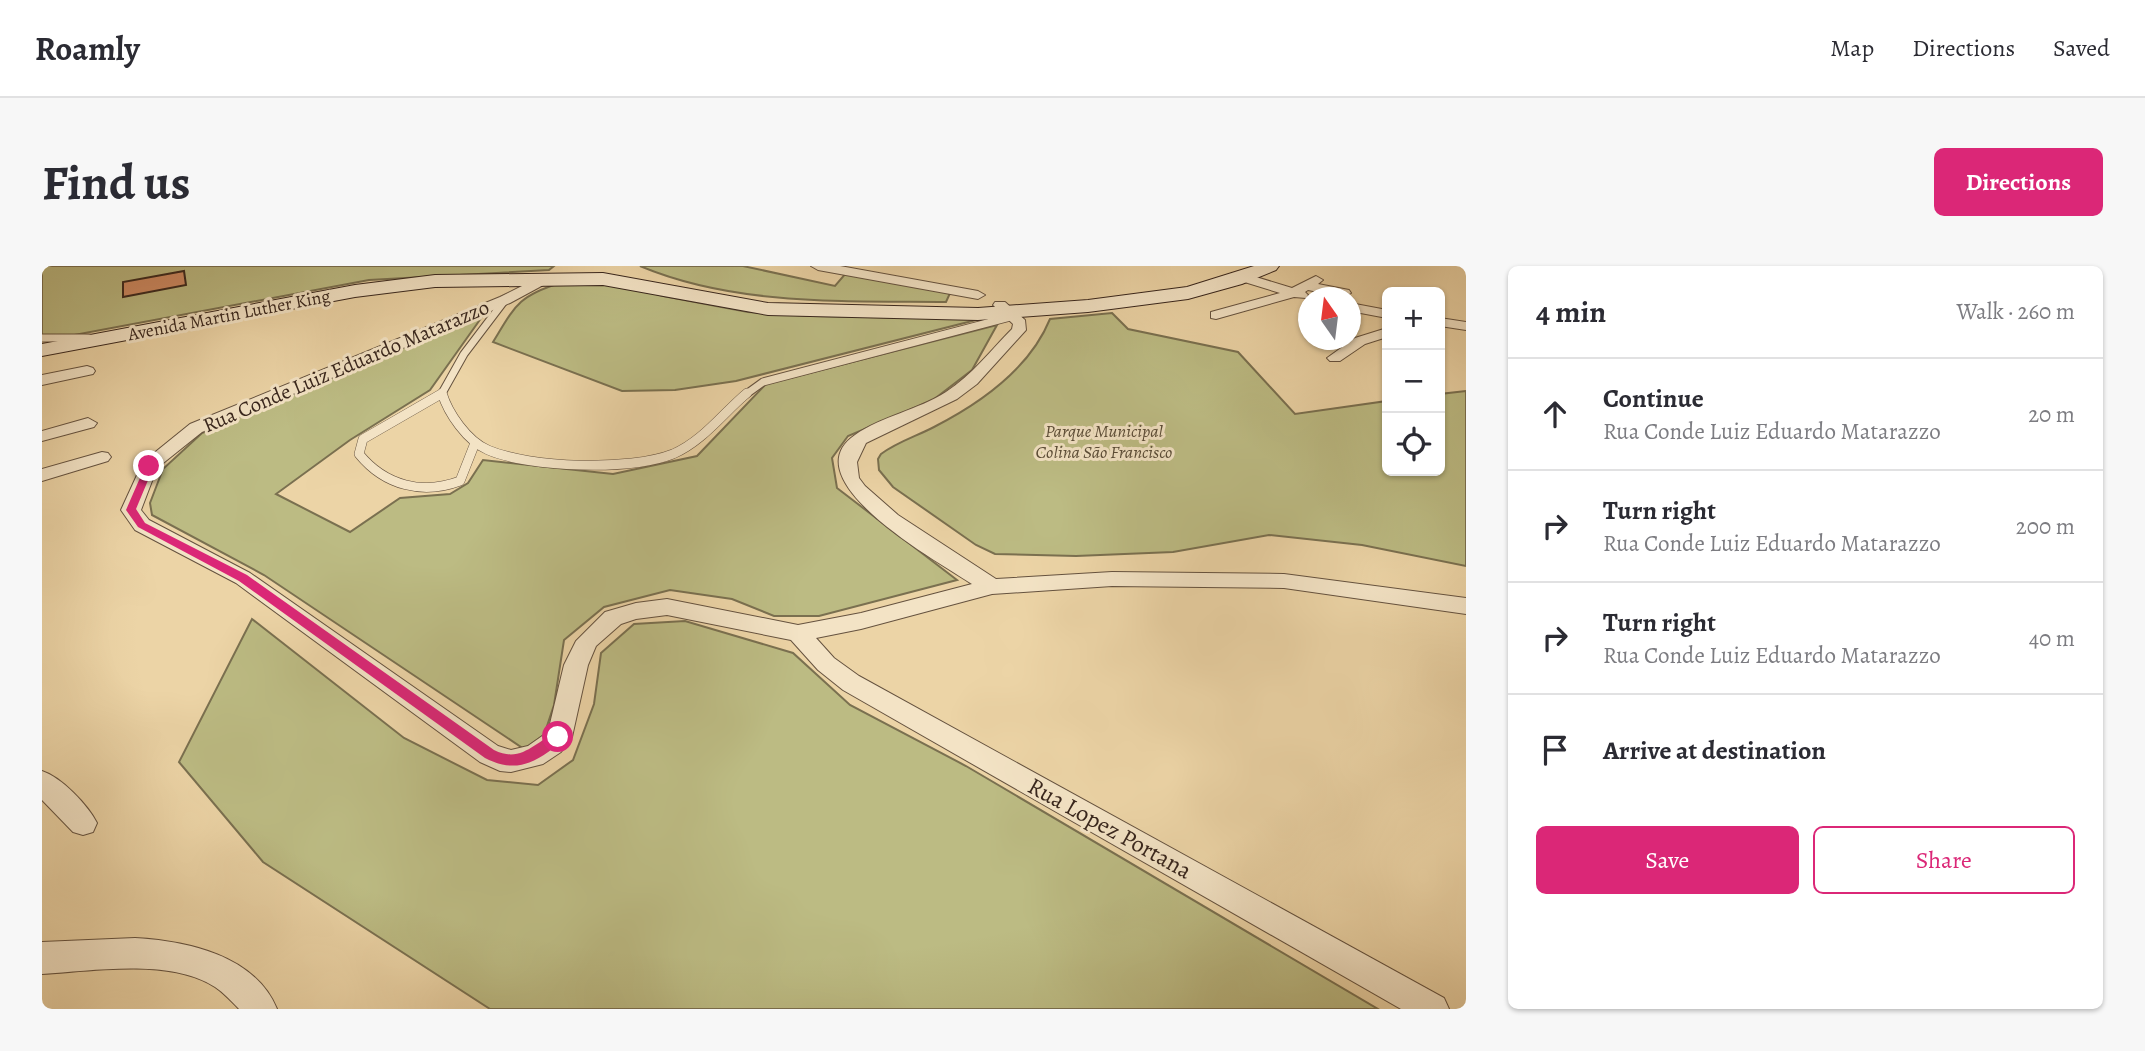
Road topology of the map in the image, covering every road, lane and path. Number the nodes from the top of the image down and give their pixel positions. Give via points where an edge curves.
1 (818, 266) edge
2 (1270, 266) edge
3 (621, 267) edge
4 (566, 271) edge
5 (1246, 272) edge
6 (603, 279) junction
7 (542, 280) junction
8 (1299, 287) edge
9 (1298, 292) edge
10 (978, 295) dead end
11 (505, 300) junction
12 (1361, 305) edge
13 (1009, 311) junction
14 (1382, 312) edge
15 (1216, 315) dead end
16 (1445, 323) edge
17 (1466, 326) edge
18 (1382, 334) edge
19 (109, 337) junction
20 (42, 338) edge
21 (42, 350) edge
22 (1335, 358) dead end
23 (87, 372) dead end
24 (42, 380) edge
25 (440, 394) junction
26 (88, 424) dead end
27 (42, 436) edge
28 (475, 443) junction
29 (102, 457) dead end
30 (42, 475) edge
31 (992, 587) junction
32 (1466, 606) edge
33 (798, 634) junction
34 (45, 792) edge
35 (83, 823) dead end
36 (42, 958) edge
37 (261, 1009) edge
38 (1433, 1009) edge

1 - 10 street
2 - 5 main road
3 - 6 main road via 620,274
3 - 13 main road via 701,291 778,302
4 - 6 main road, Avenida Martin Luther King
4 - 7 main road, Avenida Martin Luther King
5 - 8 street
5 - 13 main road via 1183,290
6 - 13 main road, Avenida Martin Luther King via 768,309
7 - 11 street, Rua Conde Luiz Eduardo Matarazzo
7 - 19 main road, Avenida Martin Luther King via 394,284
9 - 15 street
11 - 25 lane
11 - 33 street, Rua Conde Luiz Eduardo Matarazzo via 197,428 149,466 131,510 142,525 243,578 500,760 534,756 558,737 576,665 587,641 613,618 667,607
12 - 14 street
13 - 28 lane via 763,382 746,391 709,430 677,452 636,463 550,463 500,454
13 - 31 street via 1020,323 1019,330 971,381 930,408 860,439 850,450 847,464 850,481 887,516
16 - 17 street
18 - 22 street via 1360,341
19 - 20 lane
19 - 21 main road, Avenida Martin Luther King
23 - 24 street
25 - 28 lane
25 - 28 lane via 363,439 359,454 367,465 409,489 440,489 460,481
26 - 27 street
29 - 30 street
31 - 32 street, Rua Conde Luiz Eduardo Matarazzo via 1112,579 1284,581
31 - 33 street, Rua Conde Luiz Eduardo Matarazzo
33 - 38 street, Rua Lopez Portana via 851,683
34 - 35 street
36 - 37 street via 141,955 178,959 226,976

